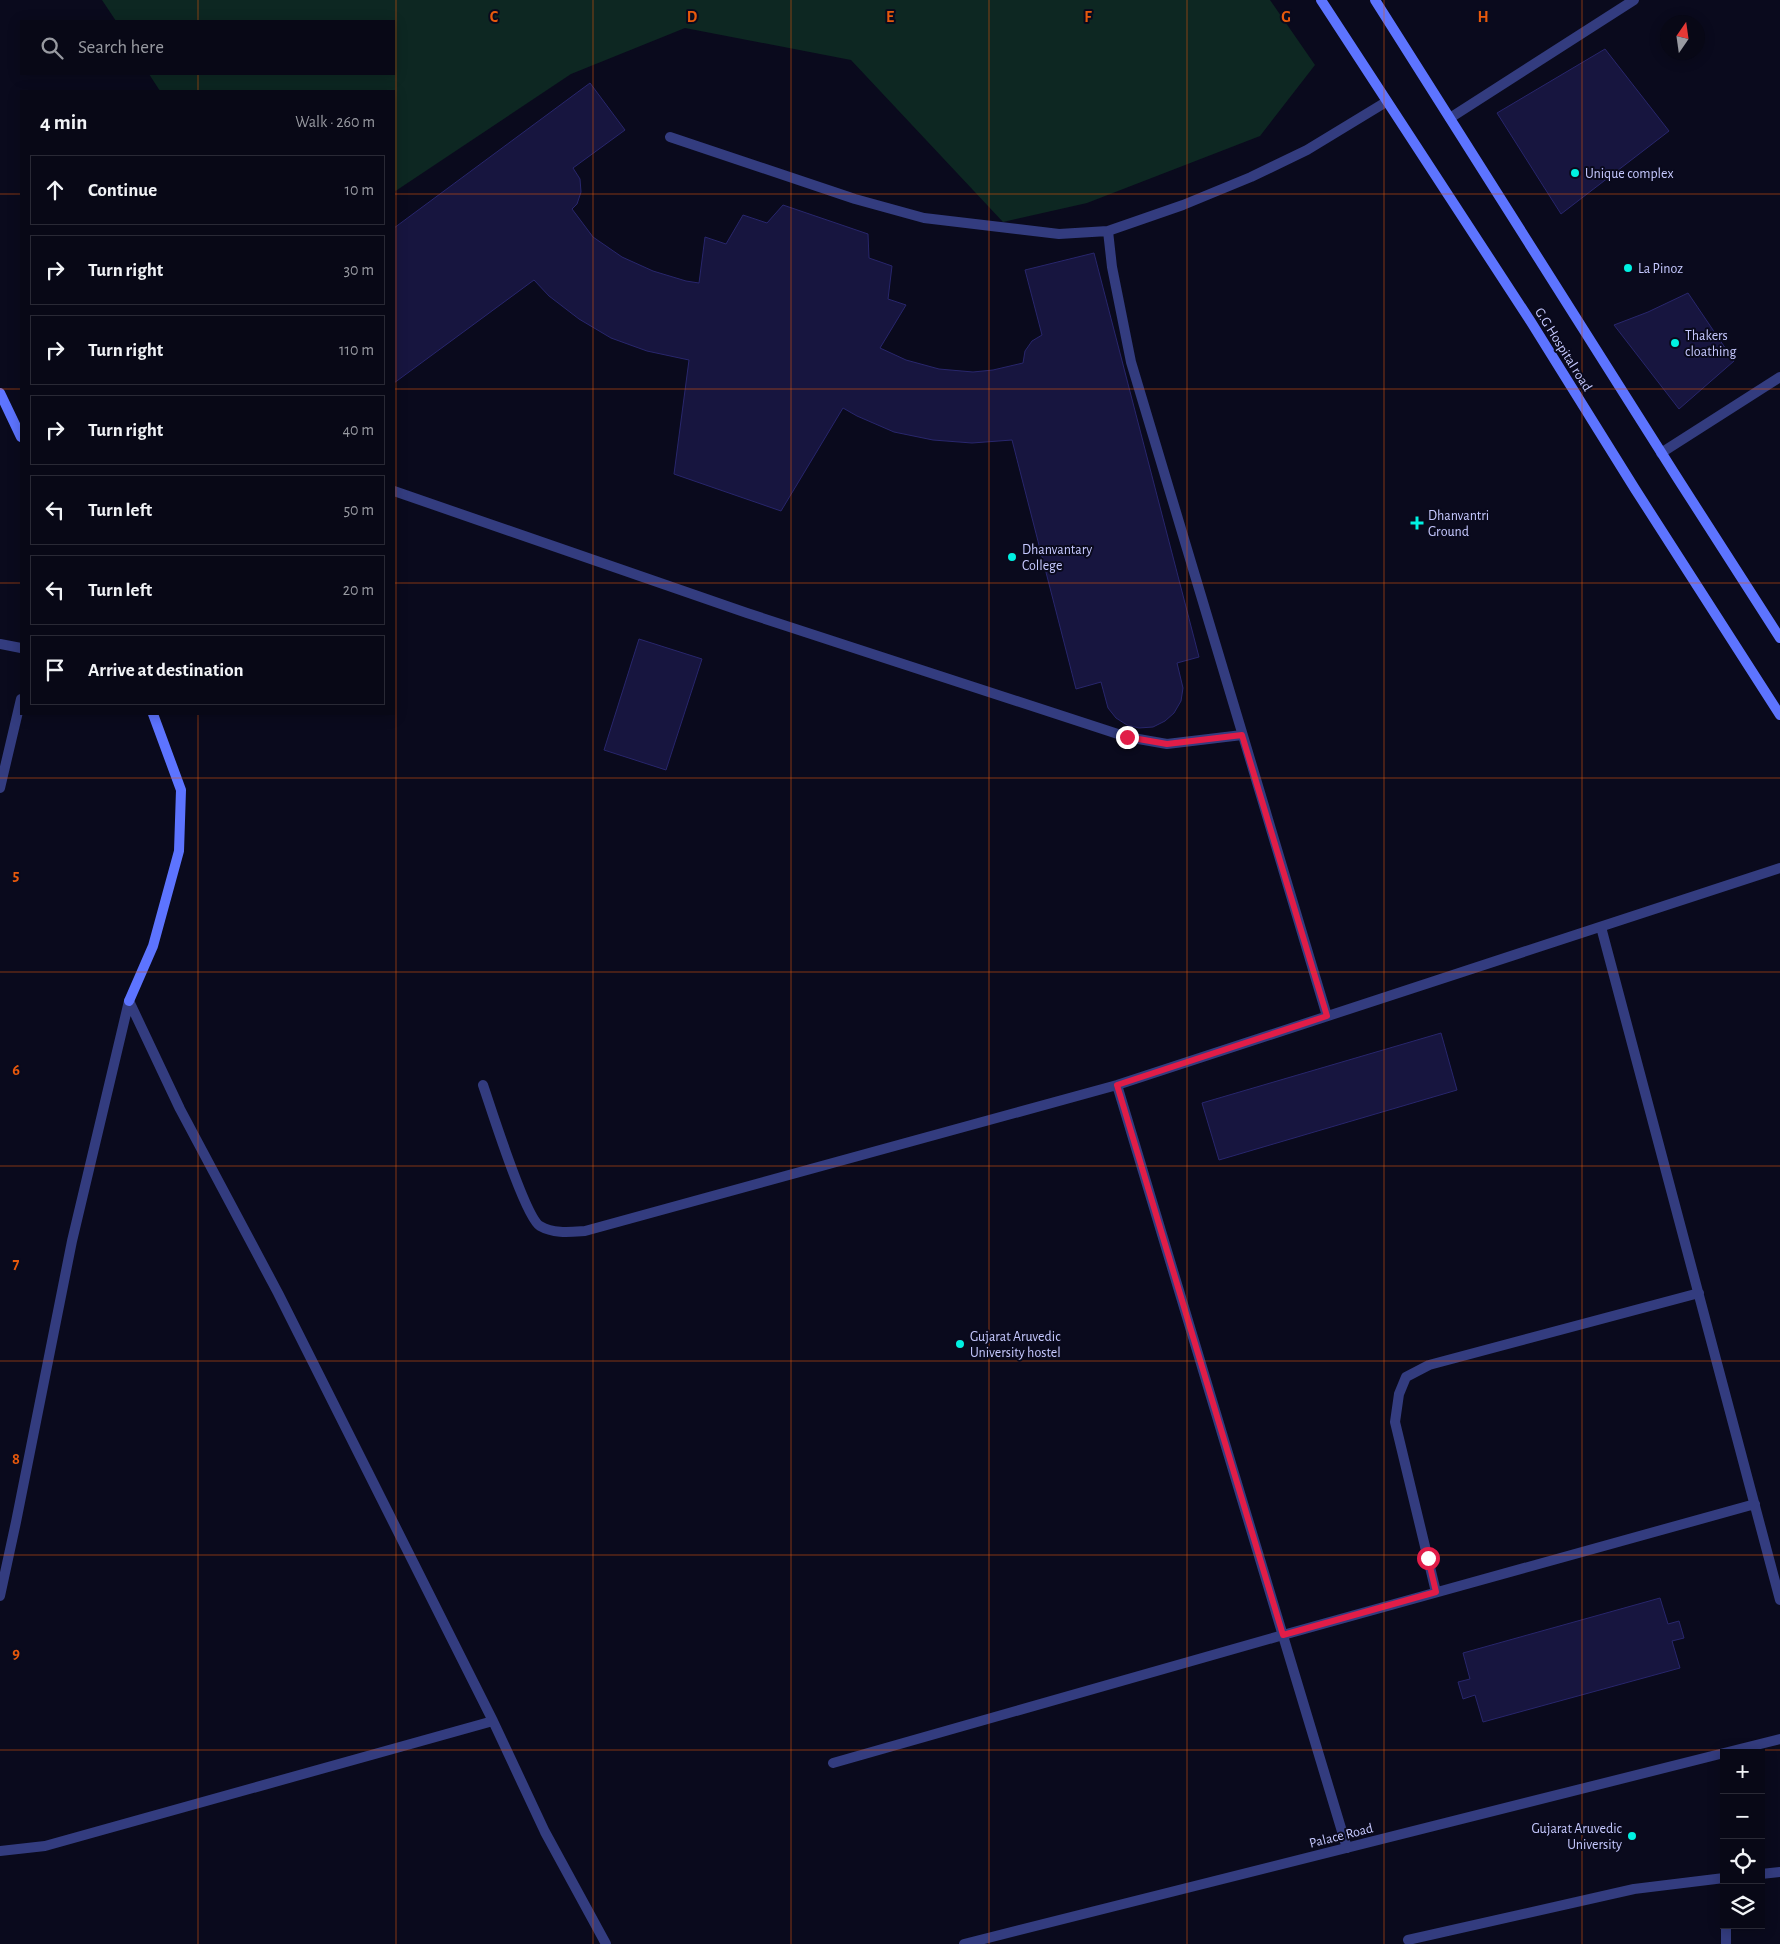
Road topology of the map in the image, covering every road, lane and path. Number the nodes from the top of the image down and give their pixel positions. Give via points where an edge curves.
1 (1321, 0) edge
2 (1375, 0) edge
3 (1634, 0) edge
4 (1386, 102) junction
5 (1450, 118) junction
6 (670, 137) dead end
7 (1108, 231) junction
8 (1780, 377) edge
9 (0, 393) edge
10 (20, 435) edge
11 (1661, 453) junction
12 (395, 491) edge
13 (1780, 638) edge
14 (0, 644) edge
15 (20, 648) edge
16 (20, 703) edge
17 (153, 715) edge
18 (1780, 715) edge
19 (1242, 735) junction
20 (0, 788) edge
21 (1780, 868) edge
22 (1602, 927) junction
23 (129, 1001) junction
24 (1327, 1016) junction
25 (482, 1085) dead end
26 (1117, 1085) junction
27 (1699, 1293) junction
28 (1755, 1504) junction
29 (1436, 1592) junction
30 (0, 1596) edge
31 (1780, 1600) edge
32 (1283, 1635) junction
33 (493, 1721) junction
34 (1780, 1739) edge
35 (1740, 1749) edge
36 (1720, 1754) edge
37 (834, 1763) dead end
38 (1348, 1848) junction
39 (0, 1851) edge
40 (1780, 1872) edge
41 (1765, 1874) edge
42 (1720, 1878) edge
43 (1726, 1929) edge
44 (1408, 1940) dead end
45 (606, 1944) edge
46 (964, 1944) edge
47 (1726, 1944) edge

1 - 4 main road, G.G Hospital road
2 - 5 main road, G.G Hospital road
3 - 5 street
4 - 7 street via 1307,150 1251,177 1183,206
4 - 18 main road, G.G Hospital road via 1531,322
5 - 11 main road, G.G Hospital road
6 - 7 street via 855,199 924,218 1059,234
7 - 19 street via 1131,362
8 - 11 street
9 - 10 main road
11 - 13 main road, G.G Hospital road
12 - 19 street via 747,613 1127,737 1167,744
14 - 15 street
16 - 20 street
17 - 23 main road via 181,790 179,851 153,946
19 - 24 street
21 - 22 street
22 - 24 street
22 - 27 street
23 - 30 street via 72,1241
23 - 33 street via 180,1108 278,1293
24 - 26 street
25 - 26 street via 525,1205 539,1226 560,1232 585,1231
26 - 32 street
27 - 28 street
27 - 29 street via 1429,1365 1406,1377 1399,1394 1395,1422
28 - 29 street
28 - 31 street
29 - 32 street
32 - 37 street
32 - 38 street
33 - 39 street via 45,1846
33 - 45 street via 545,1832
34 - 35 street, Palace Road
36 - 38 street, Palace Road
38 - 46 street, Palace Road
40 - 41 street
42 - 44 street via 1634,1889
43 - 47 street

